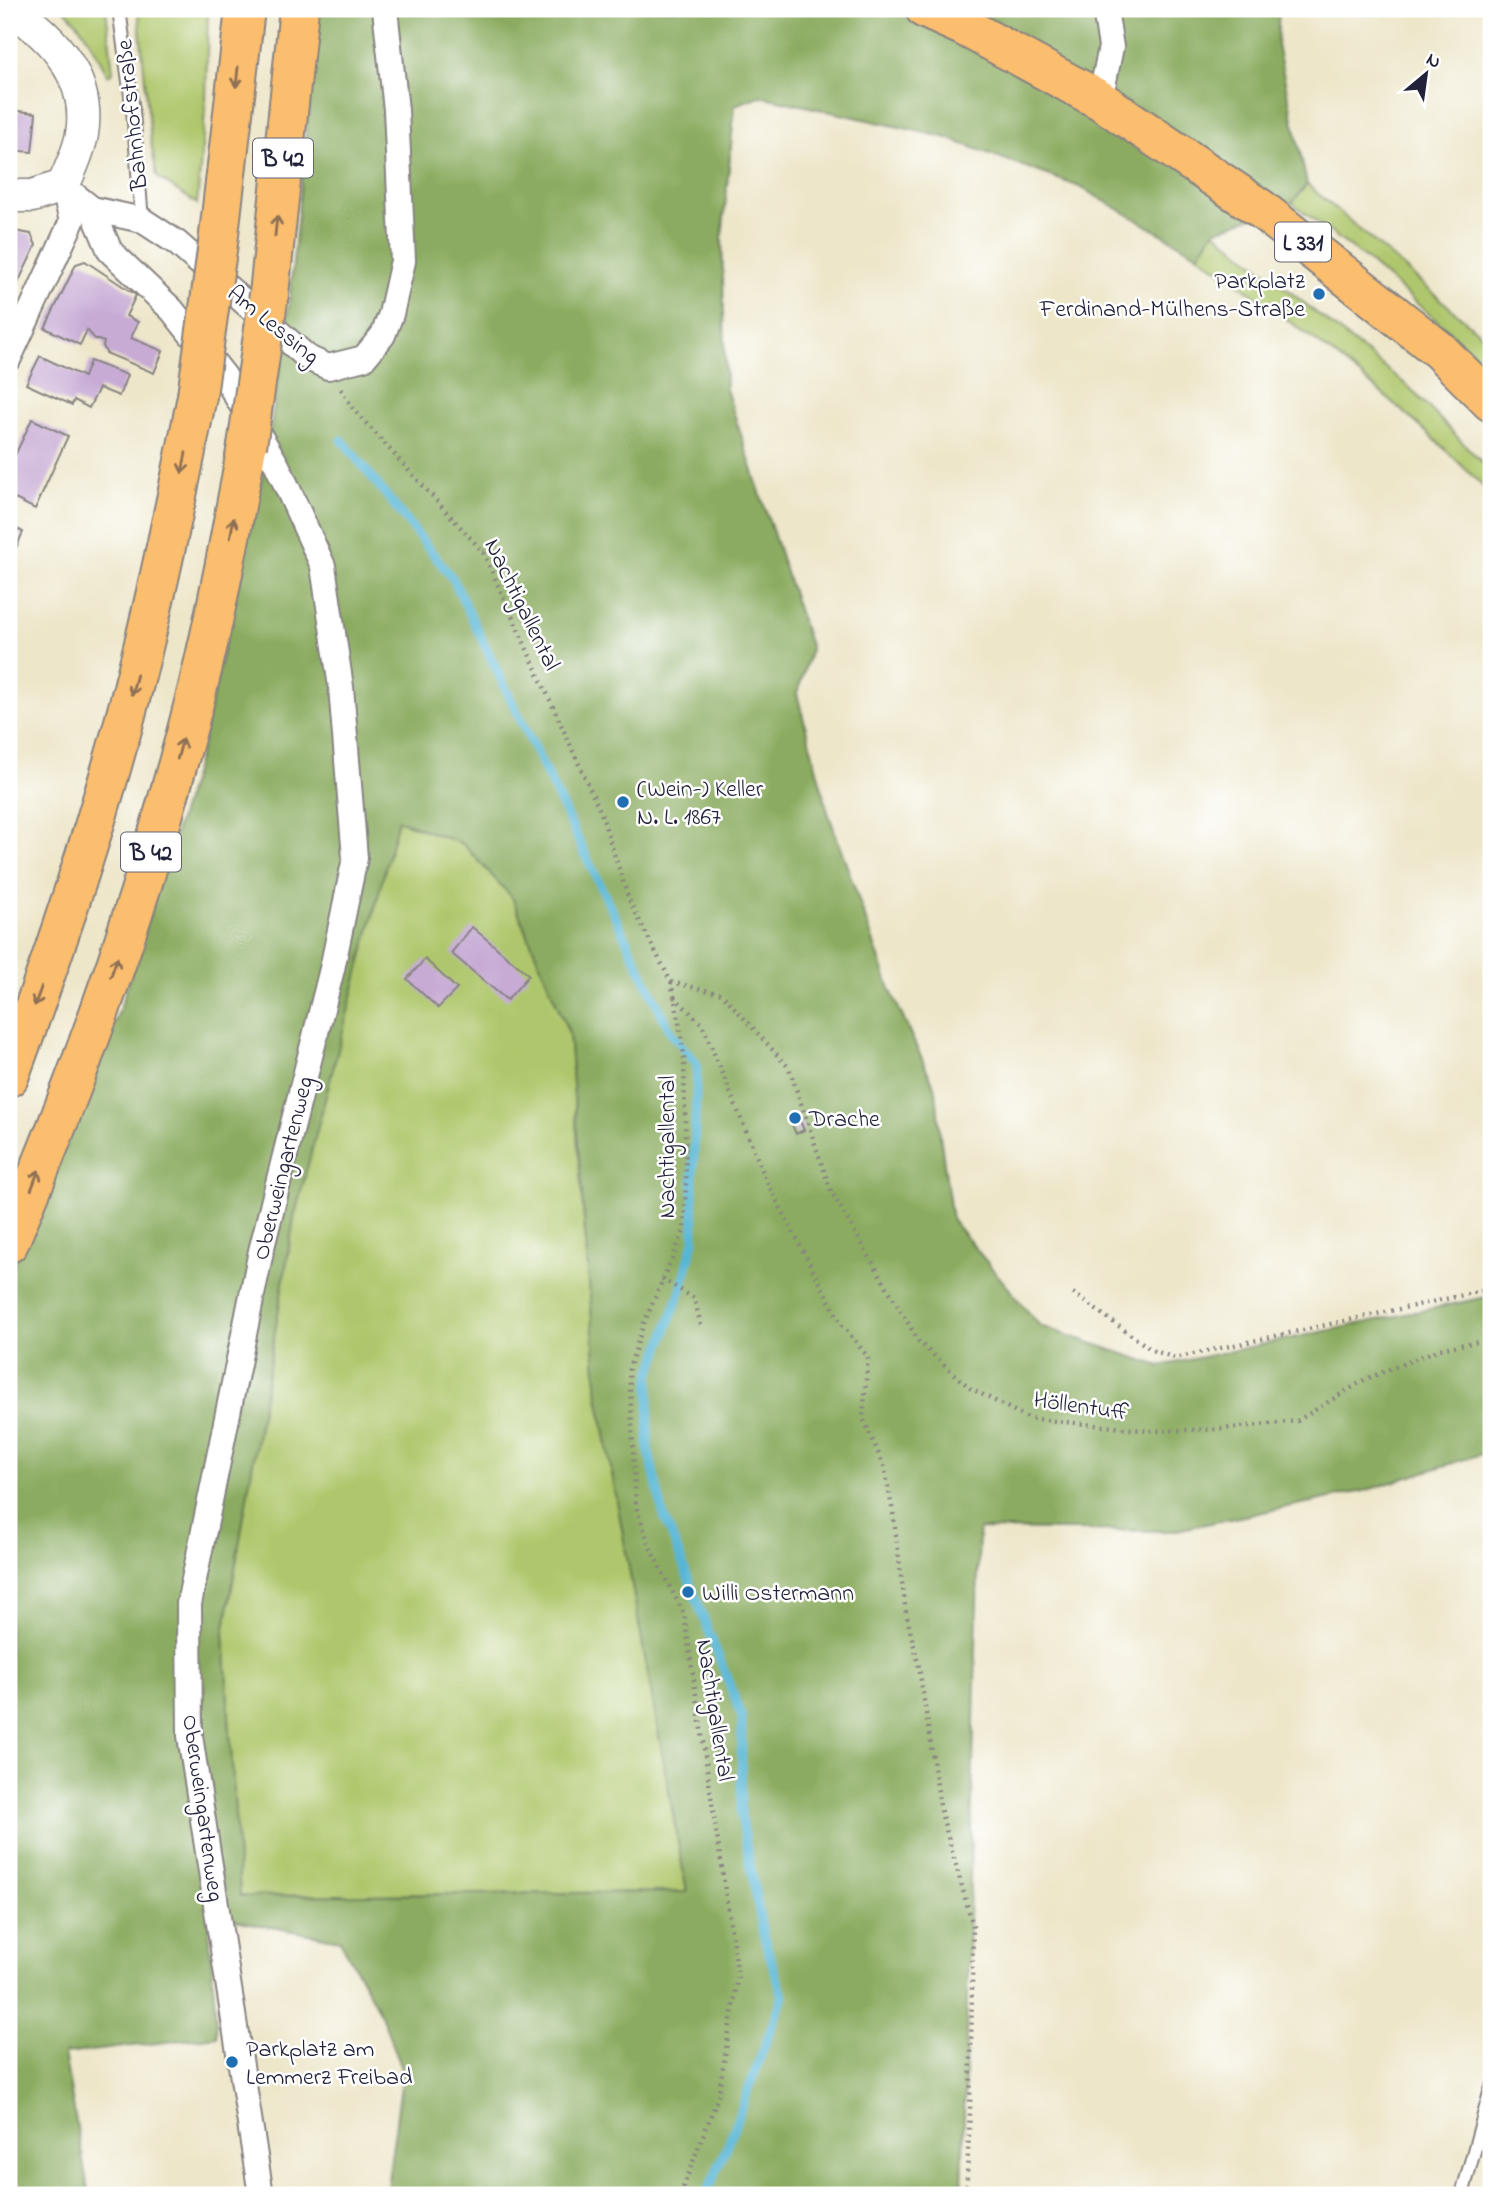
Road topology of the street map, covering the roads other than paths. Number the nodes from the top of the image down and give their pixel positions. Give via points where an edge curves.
1 (11, 9) edge
2 (119, 9) edge
3 (245, 9) edge
4 (299, 9) edge
5 (385, 9) edge
6 (925, 9) edge
7 (1105, 9) edge
8 (1100, 100) junction
9 (63, 186) junction
10 (9, 197) edge
11 (92, 209) junction
12 (142, 220) junction
13 (9, 358) edge
14 (1491, 402) edge
15 (9, 1077) edge
16 (9, 1243) edge
17 (1491, 2089) edge
18 (261, 2195) edge
19 (1462, 2195) edge

1 - 9 street via 37,26 72,70 82,105 82,134
2 - 12 lane, Bahnhofstraße
3 -> 15 main road, B 42, bridge via 197,396 159,582 77,883
16 -> 4 main road, B 42, bridge via 119,954 197,691 247,446 269,294
5 - 12 street, Am Lessing via 396,110 403,261 383,335 364,358 328,367 308,358 177,243
6 - 8 main road, L 331
7 - 8 street via 1111,47
8 - 14 main road, L 331 via 1261,209 1439,350
9 - 10 street via 32,196
9 - 11 street, Am Lessing
9 - 13 street via 72,221
11 - 12 street, Am Lessing
11 - 18 street, Oberweingartenweg via 110,251 172,310 225,377 277,465 323,566 341,688 355,858 261,1251 189,1604 190,1736
17 - 19 lane

